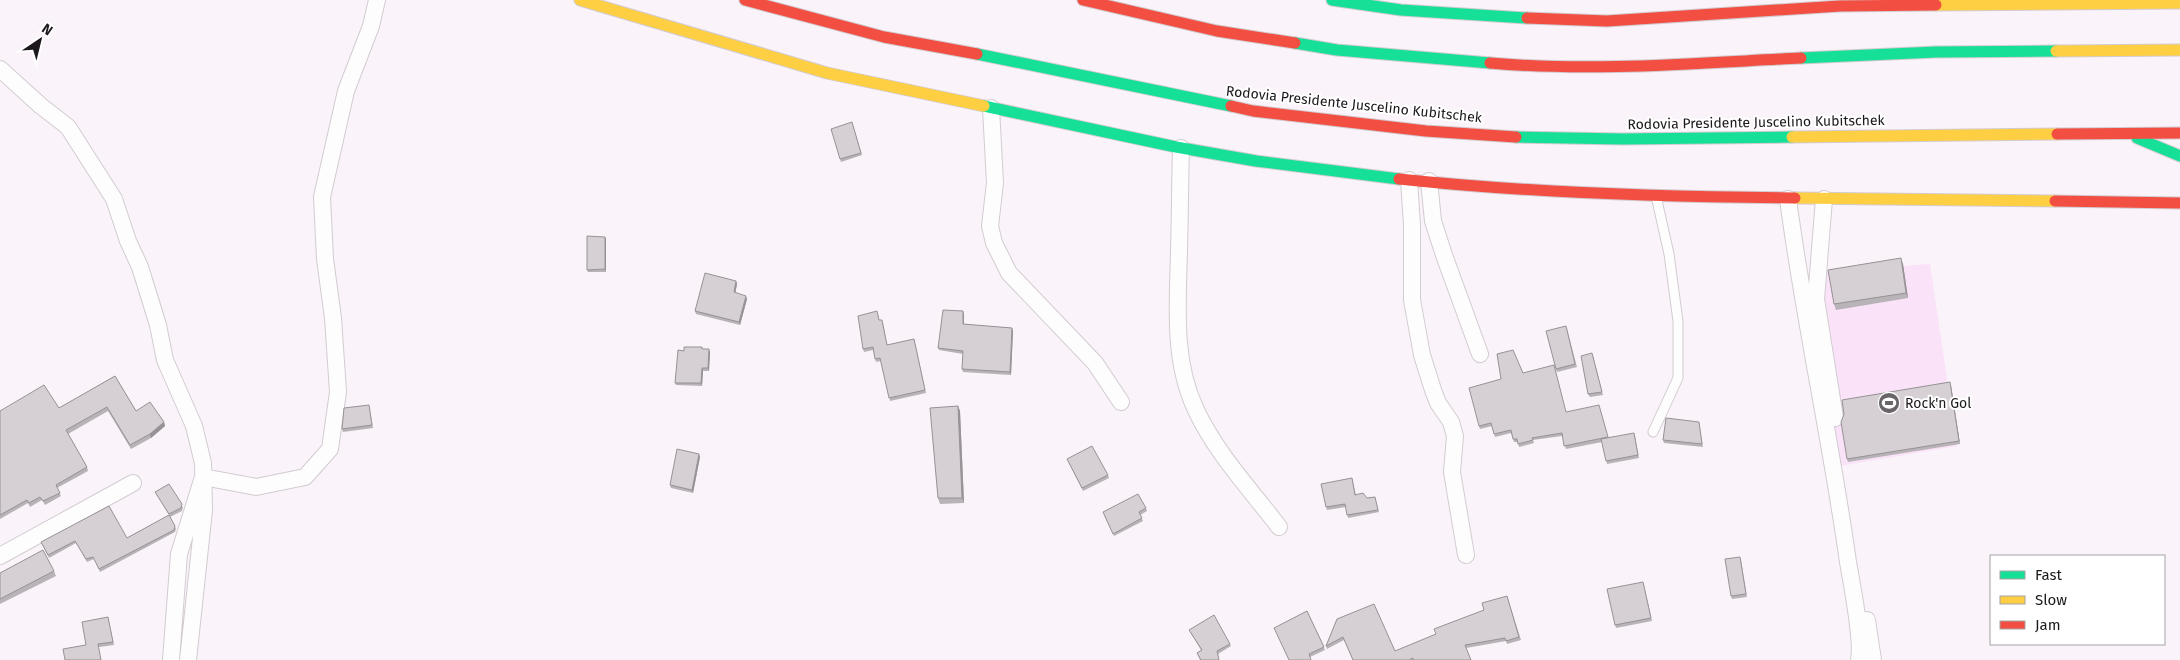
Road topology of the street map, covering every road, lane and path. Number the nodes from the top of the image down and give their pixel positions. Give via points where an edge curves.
1 (377, 0) edge
2 (580, 0) edge
3 (745, 0) edge
4 (1082, 0) edge
5 (1332, 0) edge
6 (2009, 3) edge
7 (2180, 3) edge
8 (2180, 50) edge
9 (0, 69) edge
10 (991, 108) junction
11 (2124, 133) junction
12 (2180, 133) edge
13 (1181, 148) junction
14 (2180, 156) edge
15 (1409, 180) junction
16 (1430, 181) junction
17 (1656, 196) junction
18 (1788, 199) junction
19 (1824, 199) junction
20 (2180, 203) edge
21 (1480, 354) dead end
22 (1121, 402) dead end
23 (1653, 432) dead end
24 (203, 478) junction
25 (133, 483) dead end
26 (1279, 527) dead end
27 (1466, 555) dead end
28 (0, 556) edge
29 (171, 660) edge
30 (188, 660) edge
31 (1859, 660) edge
32 (1873, 660) edge

1 - 24 street via 371,26 346,90 322,197 338,392 330,450 305,477 256,487
2 - 10 main road via 827,73
3 - 11 main road, Rodovia Presidente Juscelino Kubitschek via 884,37 1235,107 1426,130 1538,138 1623,139
4 - 8 main road via 1217,31 1337,50 1534,67 1936,52
5 - 6 main road via 1402,10 1607,22 1840,6
6 - 7 main road
9 - 24 street via 68,127 114,199 140,267 165,360 194,426 203,463
10 - 13 main road
10 - 22 street via 995,183 990,226 999,257 1009,273 1094,362
11 - 12 main road, Rodovia Presidente Juscelino Kubitschek
11 - 14 main road
13 - 15 main road
13 - 26 street via 1178,343 1184,379 1206,428
15 - 16 main road
15 - 27 street via 1412,300 1430,381 1455,436 1452,472
16 - 17 main road
16 - 21 street via 1433,221
17 - 18 main road
17 - 23 lane via 1669,254 1678,321 1678,378
18 - 19 main road
18 - 31 street via 1801,294 1843,524 1856,612
19 - 20 main road
19 - 32 street via 1816,299
24 - 29 street via 180,554
24 - 30 street via 204,510
25 - 28 street

